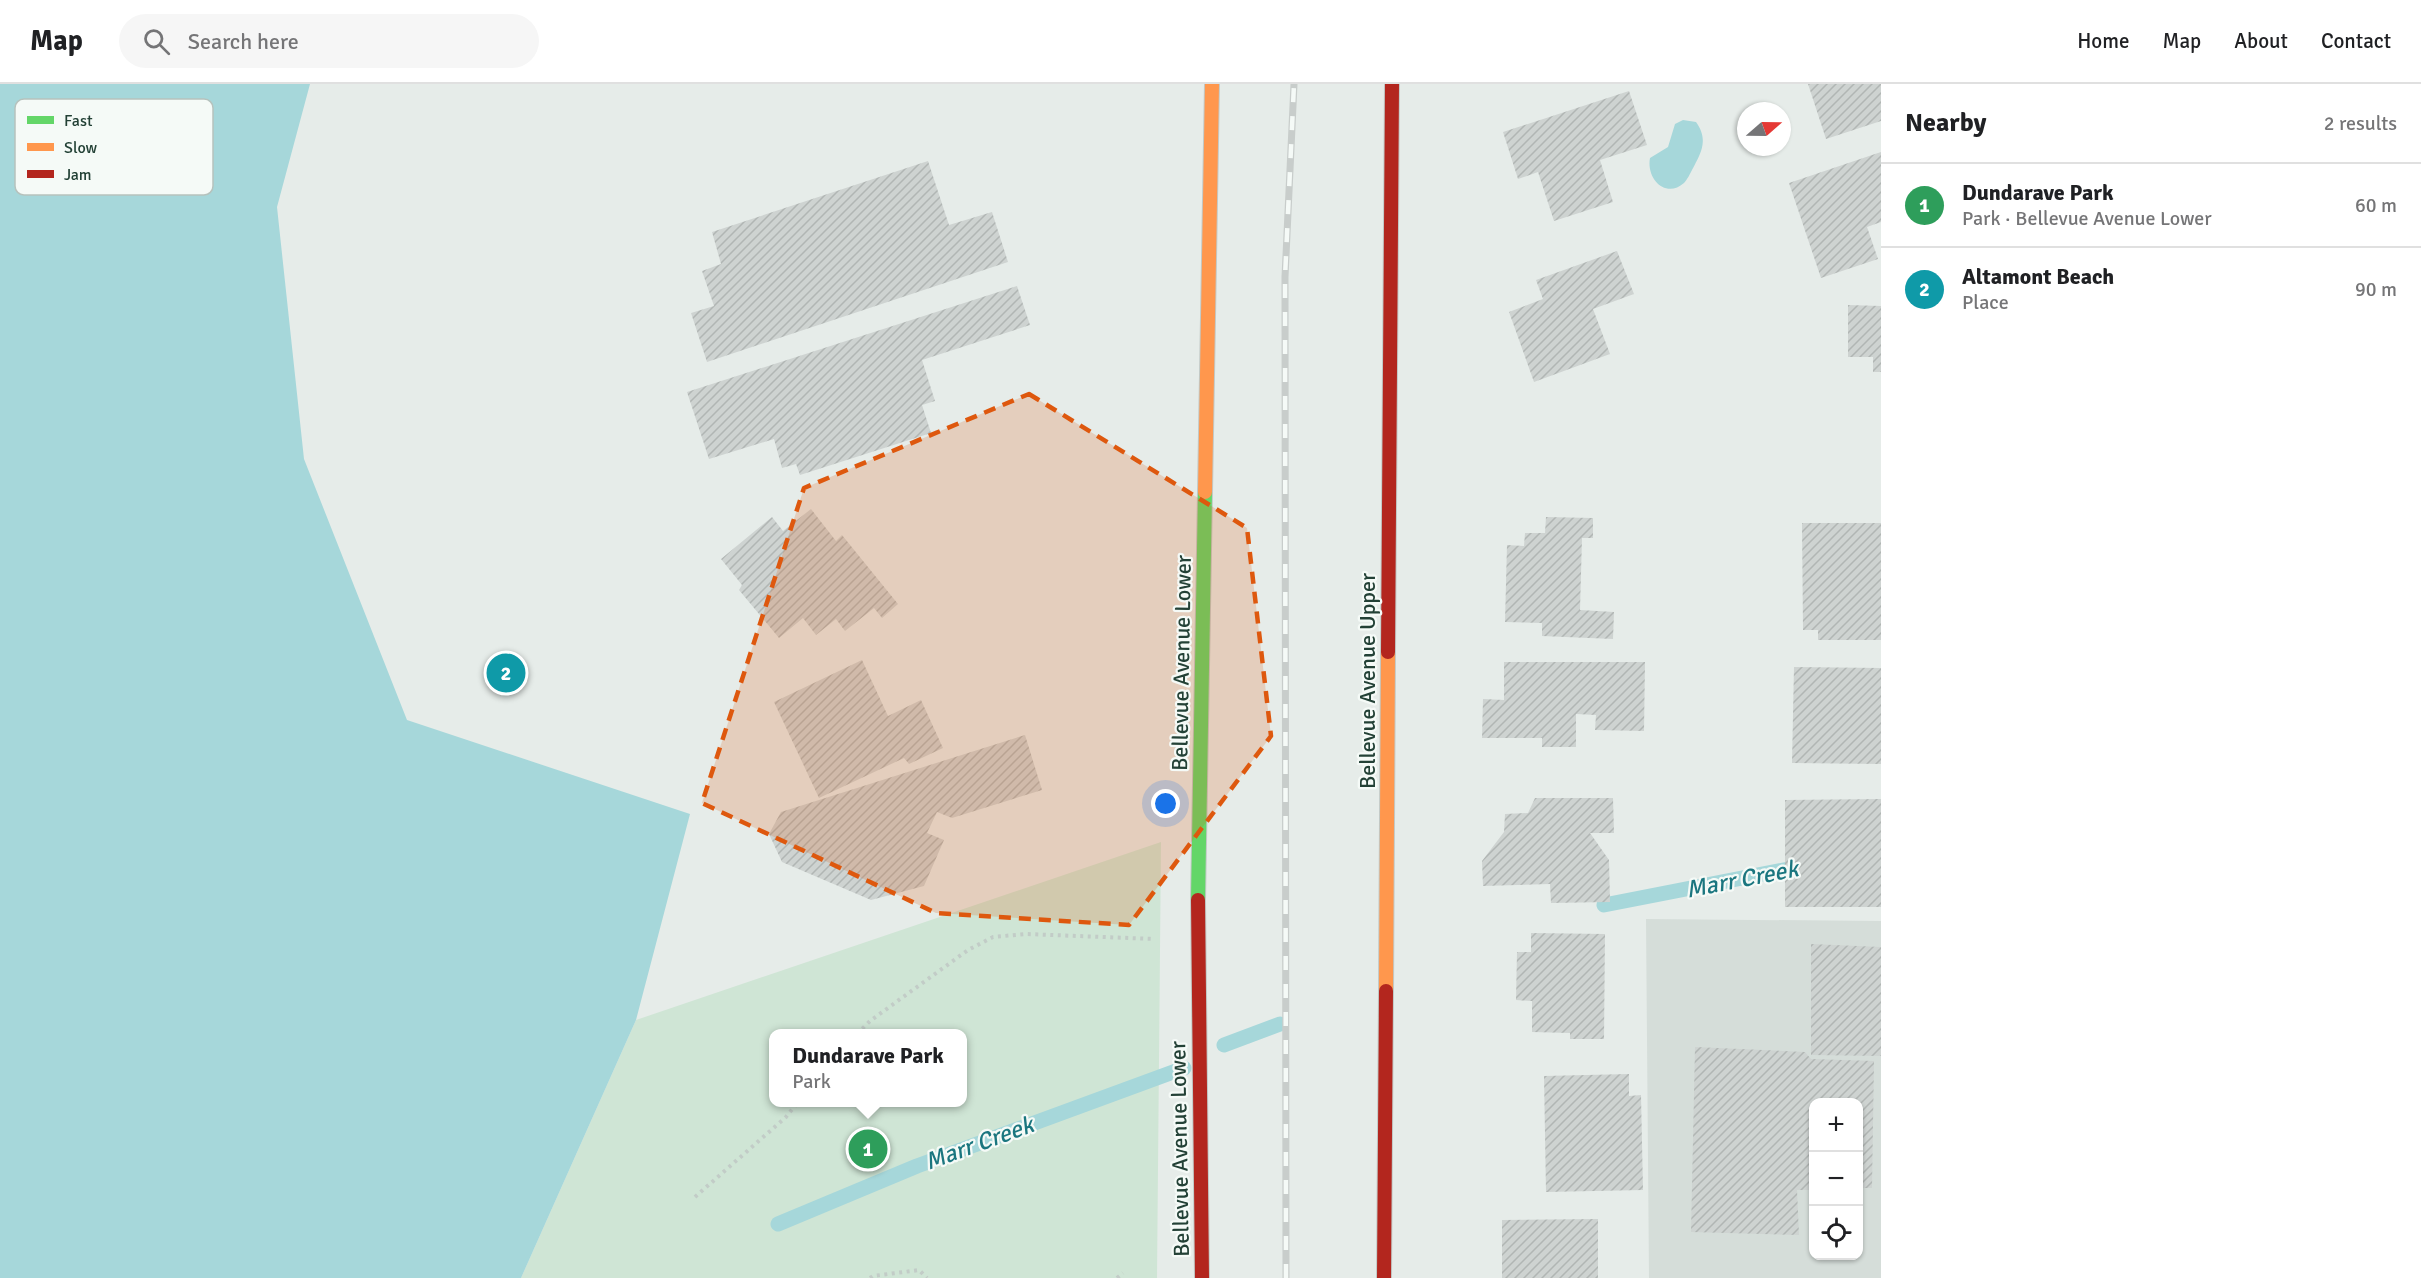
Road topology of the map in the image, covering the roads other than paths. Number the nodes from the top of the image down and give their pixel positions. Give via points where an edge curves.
1 (1212, 84) edge
2 (1392, 84) edge
3 (1202, 1278) edge
4 (1384, 1278) edge

1 - 3 street, Bellevue Avenue Lower via 1197,941
2 - 4 street, Bellevue Avenue Upper

